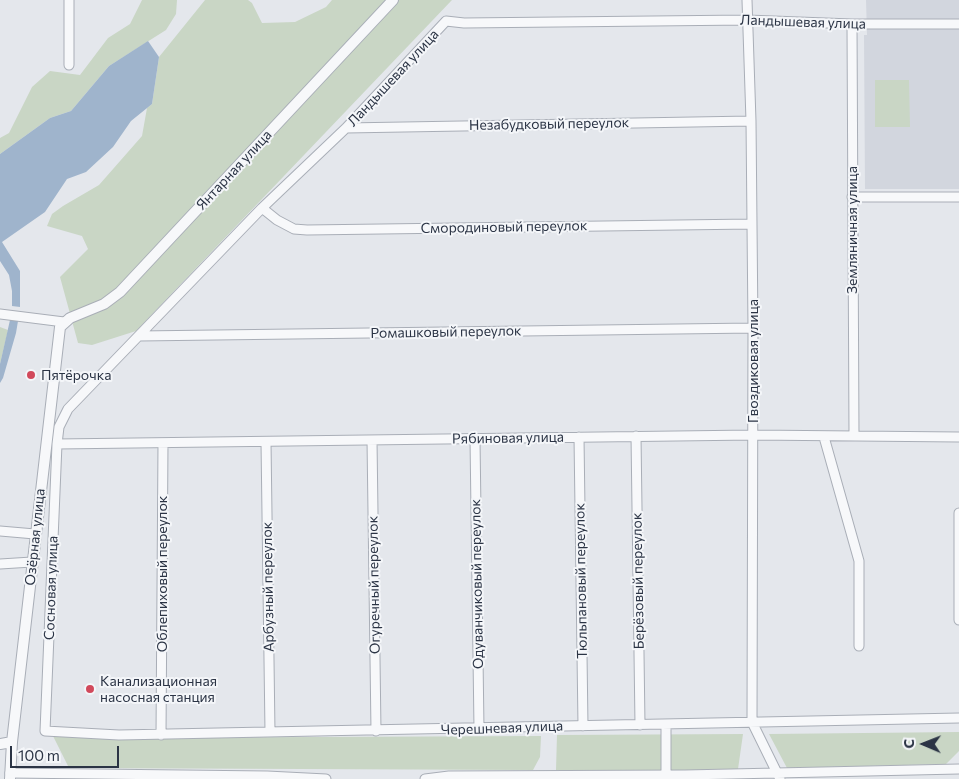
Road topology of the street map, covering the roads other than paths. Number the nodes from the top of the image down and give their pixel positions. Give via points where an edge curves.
1 (69, 0) edge
2 (393, 0) edge
3 (747, 0) edge
4 (747, 20) junction
5 (852, 24) junction
6 (959, 24) edge
7 (70, 65) dead end
8 (751, 121) junction
9 (346, 128) junction
10 (852, 197) junction
11 (959, 197) edge
12 (262, 208) junction
13 (752, 224) junction
14 (2, 314) edge
15 (64, 322) junction
16 (753, 328) junction
17 (139, 336) junction
18 (753, 435) junction
19 (636, 436) junction
20 (854, 436) junction
21 (579, 437) junction
22 (824, 437) junction
23 (959, 437) edge
24 (475, 439) junction
25 (372, 440) junction
26 (266, 442) junction
27 (163, 443) junction
28 (57, 444) junction
29 (959, 513) edge
30 (0, 531) edge
31 (35, 534) junction
32 (32, 562) junction
33 (0, 564) edge
34 (959, 620) edge
35 (859, 646) dead end
36 (959, 718) edge
37 (752, 722) junction
38 (666, 724) junction
39 (640, 725) junction
40 (583, 726) junction
41 (479, 729) junction
42 (45, 731) joint
43 (376, 731) junction
44 (270, 732) junction
45 (161, 734) junction
46 (12, 742) junction
47 (0, 744) edge
48 (959, 769) edge
49 (10, 776) edge
50 (666, 776) junction
51 (778, 776) edge
52 (576, 777) edge
53 (685, 777) edge
54 (731, 777) edge
55 (164, 778) edge
56 (266, 778) edge
57 (468, 778) edge
58 (326, 779) edge
59 (425, 779) edge

1 - 7 street
2 - 15 street, Янтарная улица via 120,292 104,304
3 - 4 street, Гвоздиковая улица
4 - 5 street, Ландышевая улица
4 - 8 street, Гвоздиковая улица
4 - 9 street, Ландышевая улица via 446,21
5 - 6 street, Ландышевая улица
5 - 10 street, Земляничная улица
8 - 9 street, Незабудковый переулок
8 - 13 street, Гвоздиковая улица
9 - 12 street, Ландышевая улица
10 - 11 street
10 - 20 street, Земляничная улица
12 - 13 street, Смородиновый переулок via 294,229 307,230
12 - 17 street, Ландышевая улица
13 - 16 street, Гвоздиковая улица
14 - 15 street
15 - 31 street, Озёрная улица via 58,333
16 - 17 street, Ромашковый переулок
16 - 18 street, Гвоздиковая улица
17 - 28 street, Ландышевая улица via 68,409 59,427
18 - 19 street, Рябиновая улица
18 - 22 street, Рябиновая улица
18 - 37 street, Гвоздиковая улица
19 - 21 street, Рябиновая улица
19 - 39 street, Берёзовый переулок
20 - 22 street, Рябиновая улица
20 - 23 street, Рябиновая улица
21 - 24 street, Рябиновая улица
21 - 40 street, Тюльпановый переулок
22 - 35 street via 860,561
24 - 25 street, Рябиновая улица
24 - 41 street, Одуванчиковый переулок
25 - 26 street, Рябиновая улица
25 - 43 street, Огуречный переулок
26 - 27 street, Рябиновая улица
26 - 44 street, Арбузный переулок
27 - 28 street, Рябиновая улица
27 - 45 street, Облепиховый переулок
28 - 42 street, Сосновая улица
29 - 34 street
30 - 31 street
31 - 32 street, Озёрная улица
32 - 33 street
32 - 46 street, Озёрная улица
36 - 37 street, Черешневая улица
37 - 38 street, Черешневая улица
37 - 51 street
38 - 39 street, Черешневая улица
38 - 50 street
39 - 40 street, Черешневая улица
40 - 41 street, Черешневая улица
41 - 43 street, Черешневая улица
42 - 45 street, Черешневая улица
43 - 44 street, Черешневая улица
44 - 45 street, Черешневая улица
46 - 47 street
46 - 49 street, Озёрная улица
48 - 51 street
49 - 55 street
50 - 52 street
50 - 53 street
51 - 54 street
52 - 57 street
53 - 54 street
55 - 56 street
56 - 58 street
57 - 59 street

